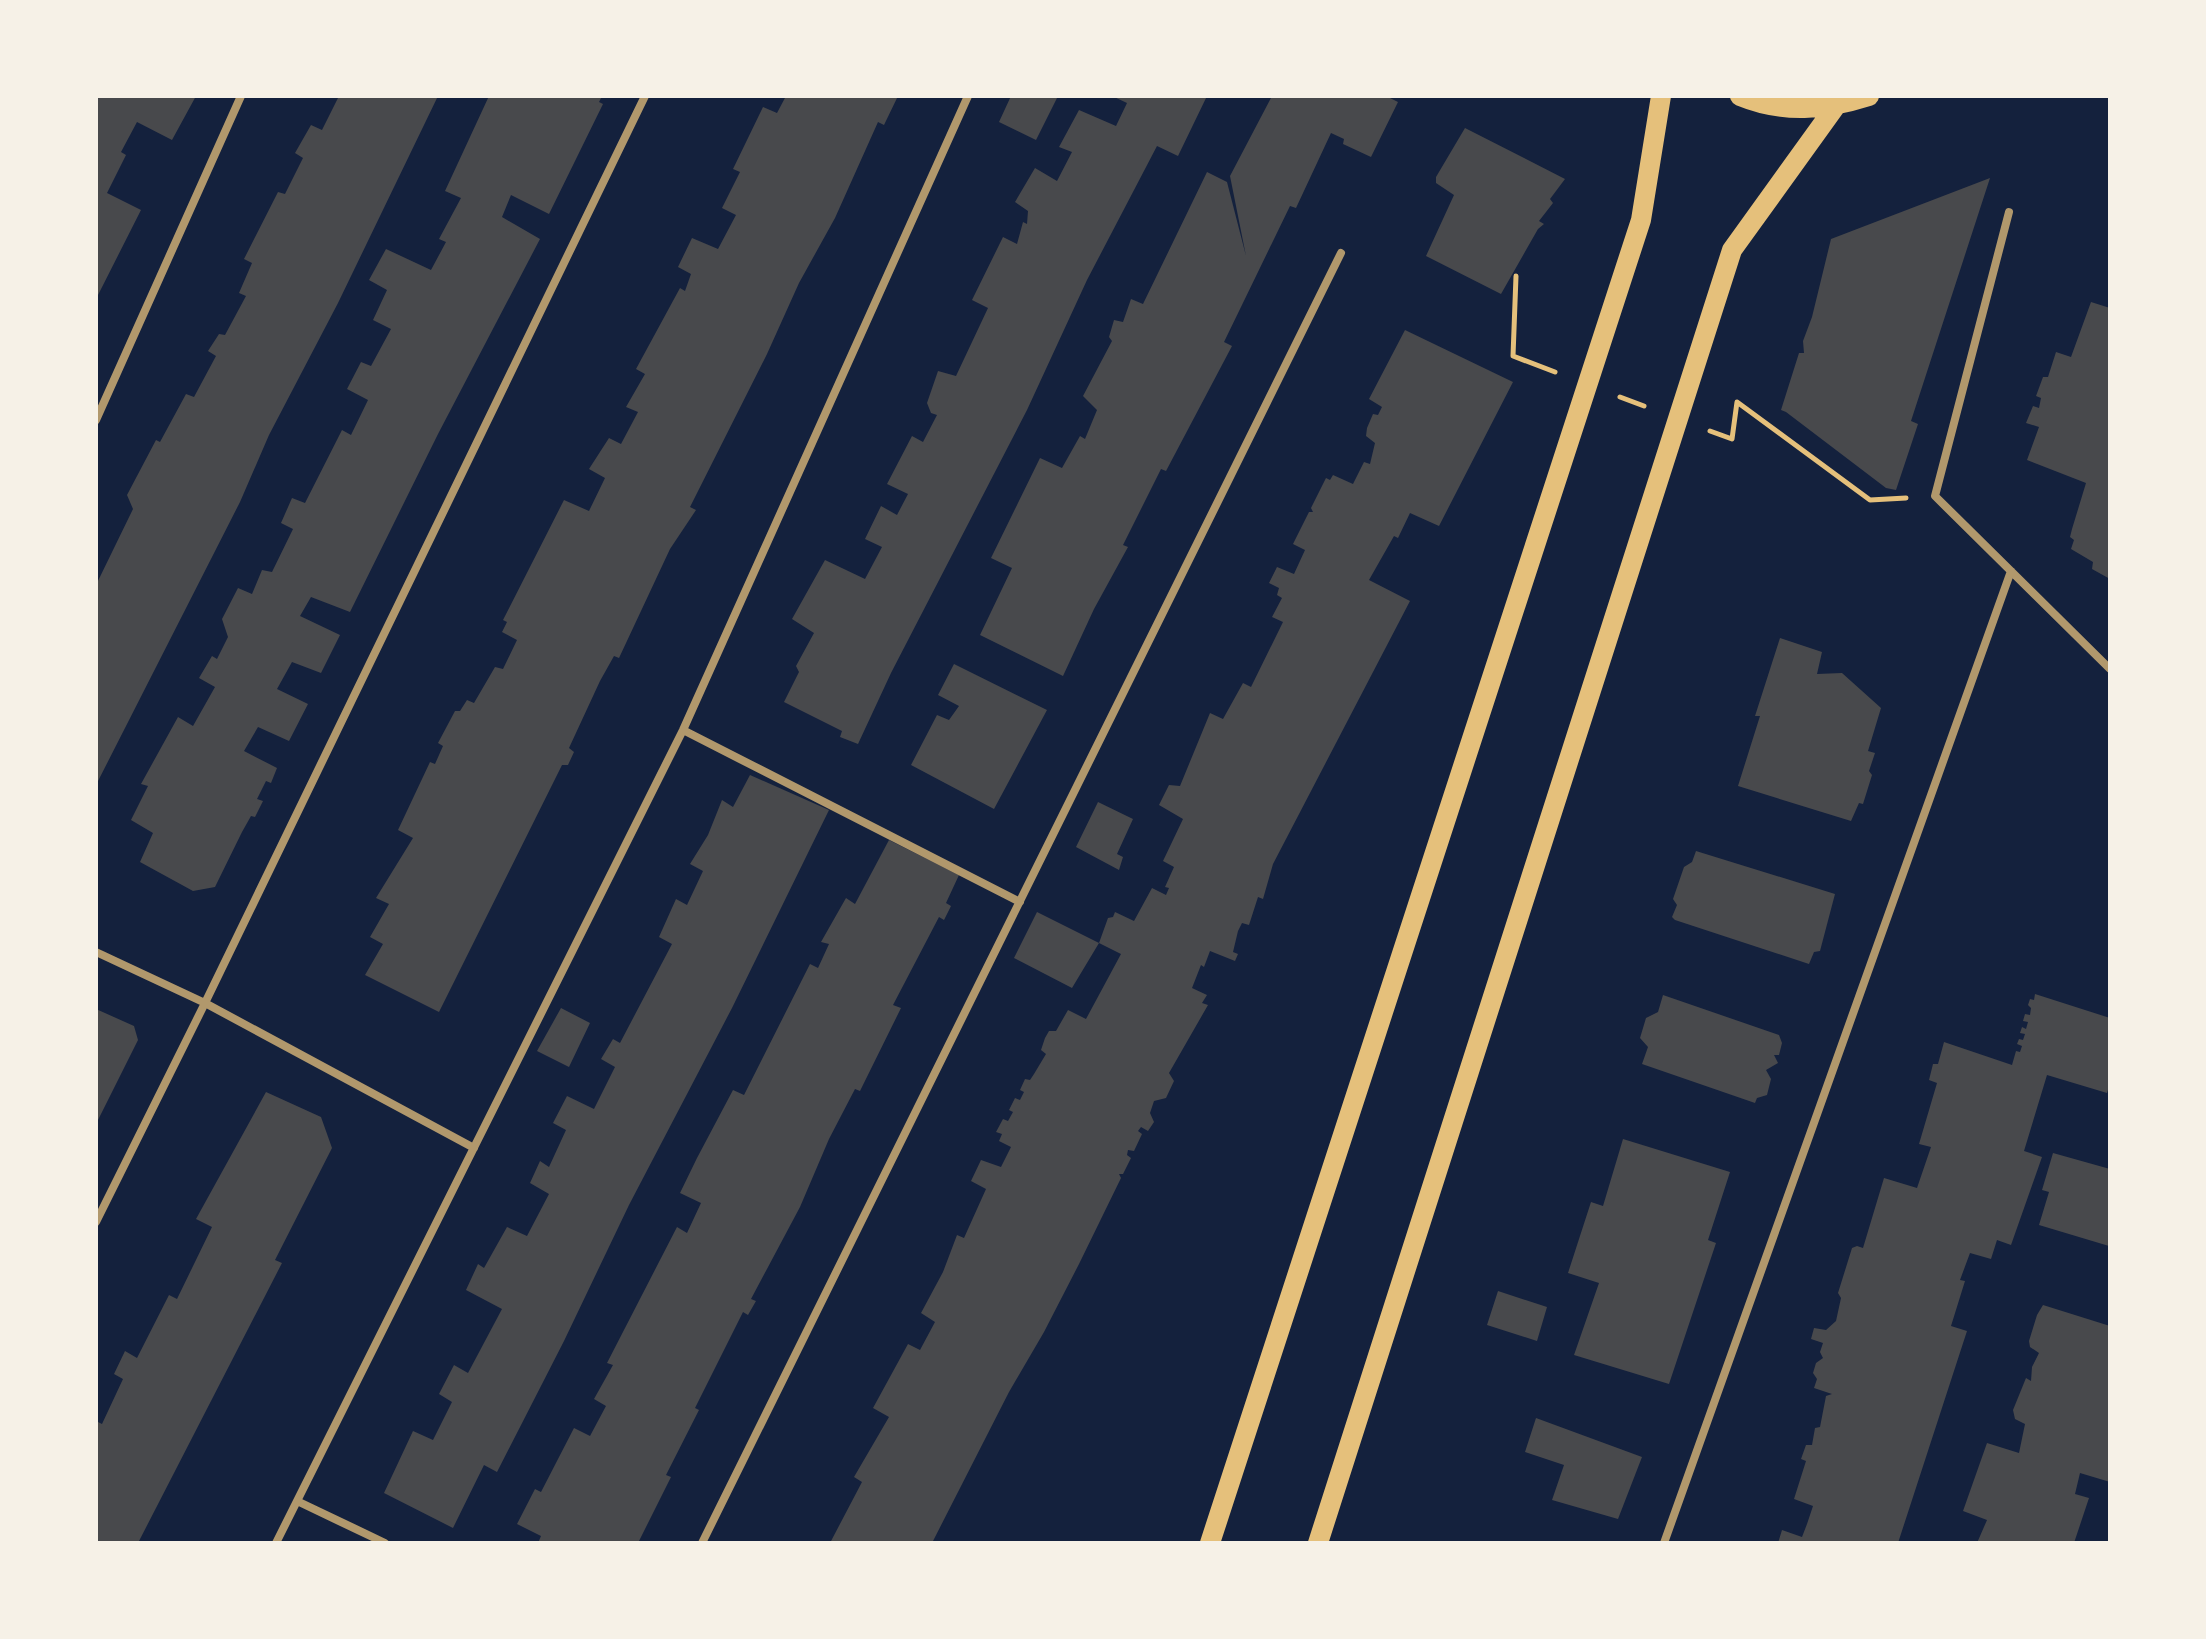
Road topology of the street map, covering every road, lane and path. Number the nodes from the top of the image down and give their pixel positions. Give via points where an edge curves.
1 (241, 96) edge
2 (645, 96) edge
3 (968, 96) edge
4 (1661, 96) edge
5 (1740, 96) edge
6 (1869, 96) edge
7 (1835, 107) junction
8 (2009, 212) dead end
9 (1341, 253) dead end
10 (1516, 276) dead end
11 (1513, 356) dead end
12 (96, 420) edge
13 (1732, 439) dead end
14 (1935, 496) junction
15 (2011, 571) junction
16 (2110, 669) edge
17 (683, 730) junction
18 (1020, 902) junction
19 (96, 952) edge
20 (205, 1003) junction
21 (474, 1148) junction
22 (96, 1222) edge
23 (297, 1501) junction
24 (276, 1543) edge
25 (385, 1543) edge
26 (702, 1543) edge
27 (1210, 1543) edge
28 (1318, 1543) edge
29 (1664, 1543) edge

1 - 12 street
2 - 20 street
3 - 17 street
4 - 27 main road via 1641,220
5 - 7 main road via 1788,109
6 - 7 main road
7 - 28 main road via 1732,250
8 - 14 street
9 - 18 street
10 - 11 path
13 - 14 path via 1737,402 1870,500
14 - 15 street
15 - 16 street
15 - 29 street
17 - 18 street
17 - 21 street
18 - 26 street
19 - 20 street
20 - 21 street
20 - 22 street
21 - 23 street
23 - 24 street
23 - 25 street

